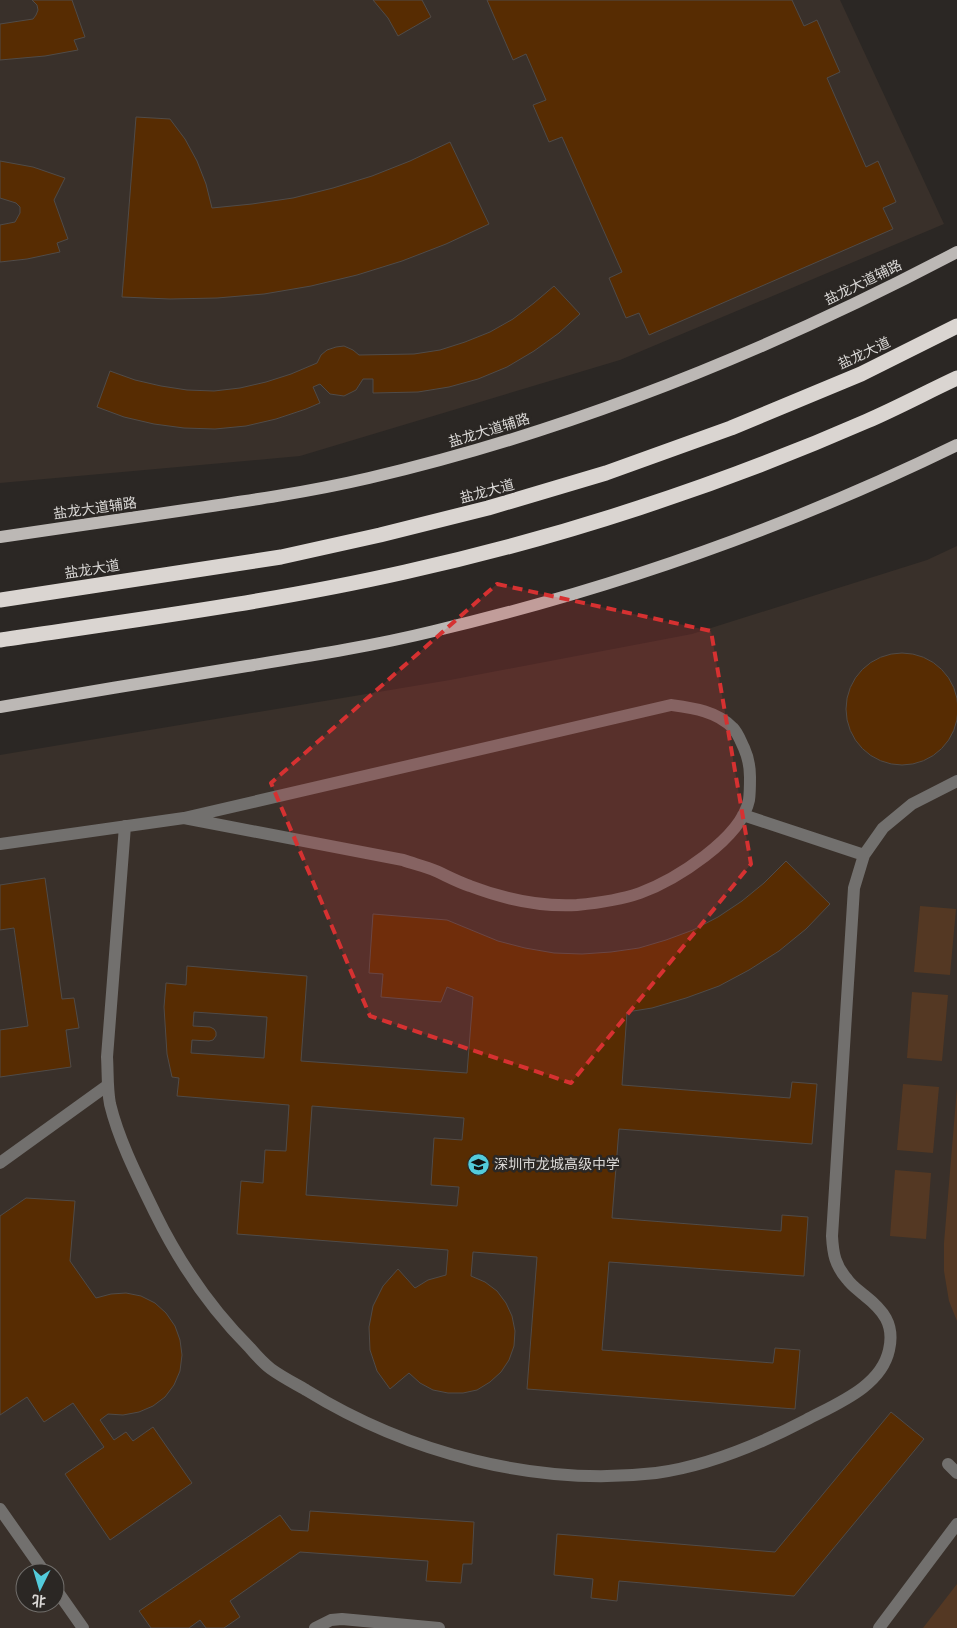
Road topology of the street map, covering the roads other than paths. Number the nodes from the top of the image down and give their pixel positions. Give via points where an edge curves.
1 (957, 252) edge
2 (957, 326) edge
3 (957, 378) edge
4 (957, 445) edge
5 (0, 537) edge
6 (0, 600) edge
7 (0, 640) edge
8 (0, 707) edge
9 (957, 782) edge
10 (742, 815) junction
11 (184, 818) junction
12 (125, 826) junction
13 (0, 844) edge
14 (864, 855) junction
15 (108, 1085) junction
16 (0, 1163) edge
17 (0, 1508) edge
18 (957, 1524) edge
19 (38, 1563) edge
20 (65, 1602) edge
21 (83, 1628) edge
22 (315, 1628) edge
23 (439, 1628) edge
24 (879, 1628) edge

1 - 5 main road, 盐龙大道辅路 via 853,305 728,362 592,413 479,450 368,479 262,499
2 - 6 highway, 盐龙大道 via 861,374 731,428 606,473 488,508 281,557
3 - 7 highway via 867,421 761,465 640,507 518,544 406,572 288,596
4 - 8 main road via 794,519 661,567 540,605 432,632 319,654
9 - 14 lane via 912,804 883,828
10 - 11 lane via 722,840 697,863 669,880 608,902 576,905 504,898 403,860
10 - 11 lane via 749,801 750,768 734,728 712,713 671,705
10 - 14 lane
11 - 12 lane
12 - 13 lane
12 - 15 lane
14 - 15 lane via 854,888 832,1245 838,1268 884,1314 891,1339 889,1353 876,1376 847,1397 762,1441 698,1464 618,1476 532,1472 463,1457 397,1436 332,1406 269,1368 229,1327 195,1282 166,1235 124,1145 110,1103
15 - 16 lane
17 - 19 lane
18 - 24 lane
20 - 21 lane
22 - 23 lane via 331,1620 342,1619

